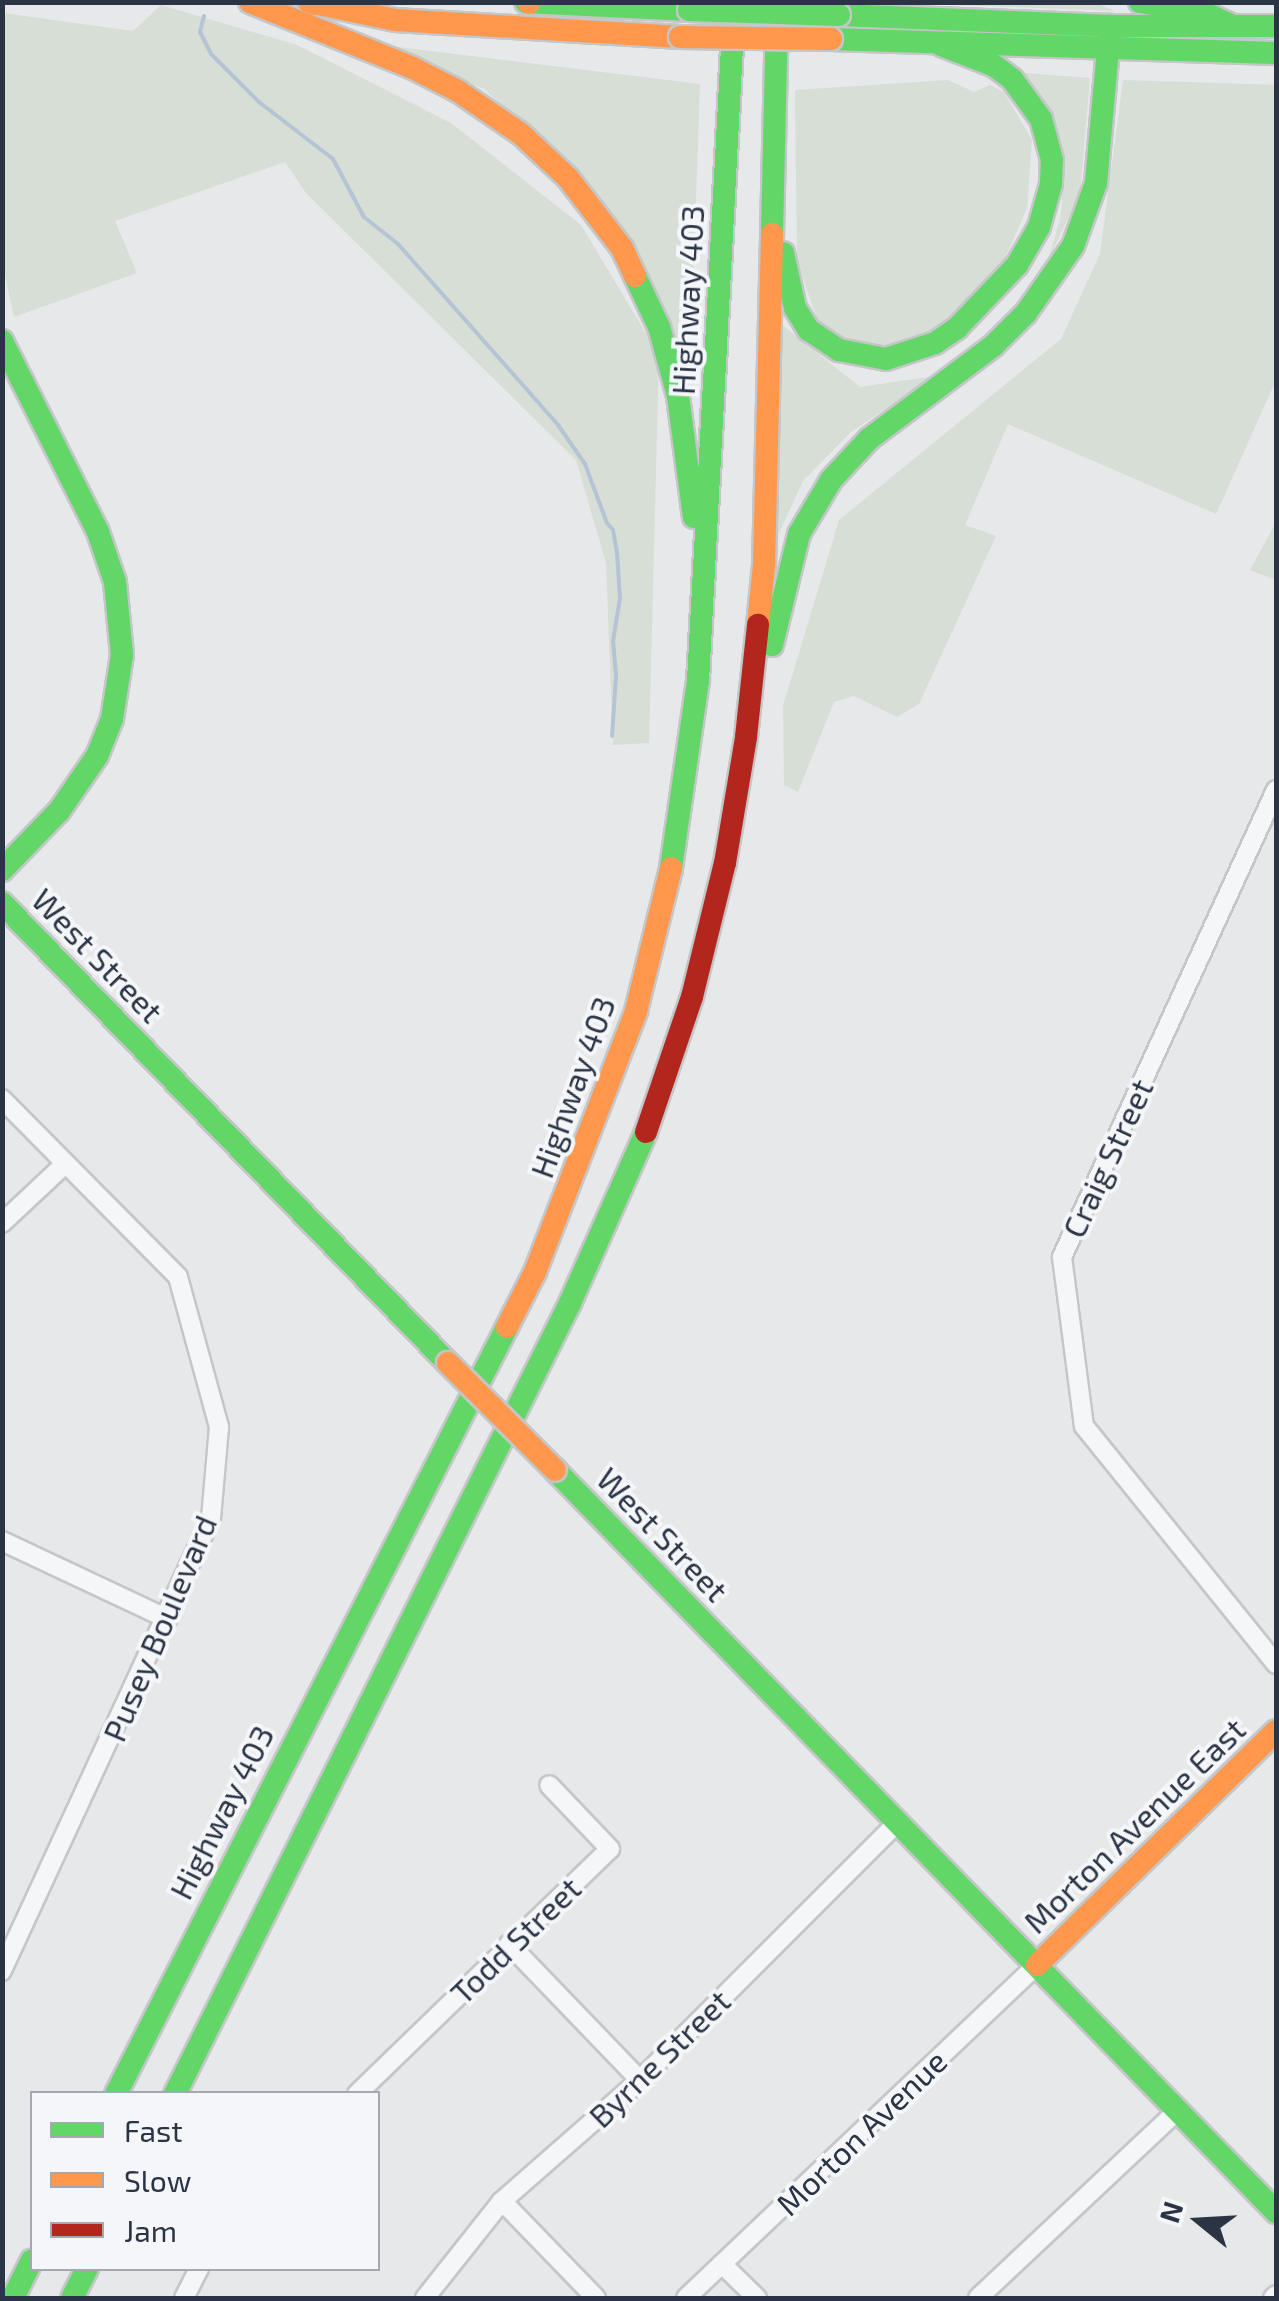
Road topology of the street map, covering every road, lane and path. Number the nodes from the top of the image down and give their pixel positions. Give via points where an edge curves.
1 (250, 2) edge
2 (528, 2) edge
3 (734, 2) edge
4 (778, 2) edge
5 (1140, 2) edge
6 (313, 3) edge
7 (1231, 25) junction
8 (1276, 26) edge
9 (1110, 37) junction
10 (941, 45) junction
11 (1276, 53) edge
12 (771, 126) junction
13 (2, 341) edge
14 (698, 681) junction
15 (746, 737) junction
16 (1276, 790) edge
17 (2, 870) edge
18 (2, 903) edge
19 (2, 1100) edge
20 (64, 1165) junction
21 (2, 1223) edge
22 (2, 1541) edge
23 (168, 1619) junction
24 (1276, 1664) edge
25 (1276, 1731) edge
26 (549, 1785) dead end
27 (898, 1822) junction
28 (509, 1944) junction
29 (1037, 1965) junction
30 (3, 1969) edge
31 (640, 2080) junction
32 (118, 2091) edge
33 (177, 2091) edge
34 (360, 2091) edge
35 (1178, 2110) junction
36 (502, 2202) junction
37 (1276, 2212) edge
38 (30, 2264) edge
39 (722, 2264) junction
40 (86, 2271) edge
41 (197, 2271) edge
42 (13, 2298) edge
43 (72, 2298) edge
44 (184, 2298) edge
45 (425, 2298) edge
46 (596, 2298) edge
47 (686, 2298) edge
48 (757, 2298) edge
49 (978, 2298) edge

1 - 14 main road via 414,68 480,104 568,178 622,248 659,327 678,396 694,514 691,646
2 - 9 main road, bridge via 839,15
3 - 14 main road, Highway 403
4 - 12 main road
5 - 7 main road via 1205,12
6 - 10 main road, bridge via 394,20
7 - 8 main road
7 - 9 main road
9 - 10 main road
9 - 11 main road
9 - 15 main road via 1096,184 1073,246 1026,313 869,439 813,506 800,534 762,700
10 - 12 main road via 984,59 1012,79 1041,119 1052,160 1044,211 1029,248 979,310 935,343 871,358 838,350 809,330 785,277
12 - 15 main road via 764,565
13 - 17 main road via 98,532 115,582 122,655 112,719 97,756 58,811
14 - 32 main road, Highway 403 via 667,893 636,1011 536,1272
15 - 33 main road via 700,966 637,1158
16 - 24 street, Craig Street via 1062,1257 1084,1426
18 - 27 main road, West Street, bridge
19 - 20 street, Pusey Boulevard
20 - 21 street
20 - 23 street, Pusey Boulevard via 178,1277 219,1427 211,1518
22 - 23 street
23 - 30 street, Pusey Boulevard
25 - 29 main road, Morton Avenue East
26 - 28 street, Todd Street via 610,1848
27 - 29 main road, West Street
27 - 31 street, Byrne Street
28 - 31 street
28 - 34 street, Todd Street
29 - 35 main road, West Street
29 - 39 street, Morton Avenue
31 - 36 street, Byrne Street
35 - 37 main road, West Street
35 - 49 street
36 - 45 street, Byrne Street
36 - 46 street
38 - 42 main road
39 - 47 street, Morton Avenue
39 - 48 street
40 - 43 main road
41 - 44 street

